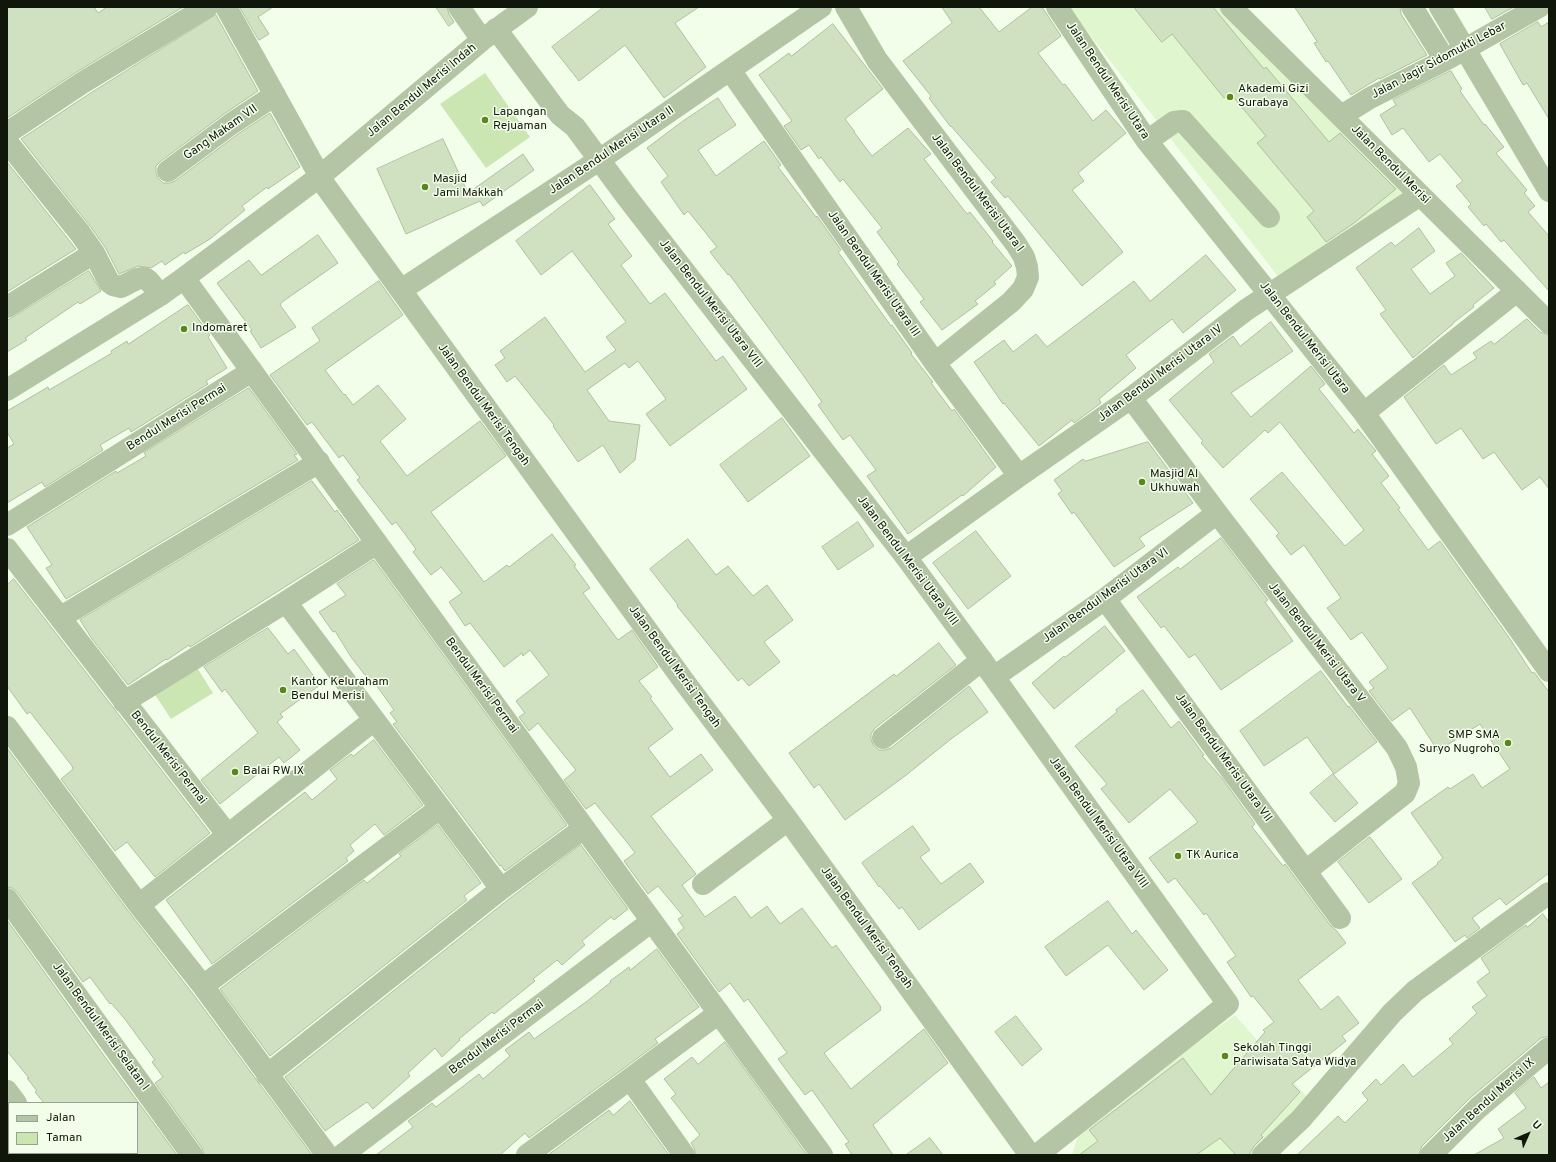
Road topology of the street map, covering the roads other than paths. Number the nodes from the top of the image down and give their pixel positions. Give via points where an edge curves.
1 (207, 7) edge
2 (226, 7) edge
3 (459, 7) edge
4 (527, 7) edge
5 (820, 7) edge
6 (846, 7) edge
7 (1057, 7) edge
8 (1231, 7) edge
9 (1412, 7) edge
10 (1440, 7) edge
11 (1538, 7) edge
12 (495, 30) junction
13 (1454, 55) junction
14 (730, 70) junction
15 (275, 95) junction
16 (1341, 116) junction
17 (7, 133) edge
18 (1147, 141) junction
19 (7, 142) edge
20 (599, 160) junction
21 (168, 171) dead end
22 (319, 178) junction
23 (1549, 191) edge
24 (1420, 195) junction
25 (1269, 217) dead end
26 (94, 253) junction
27 (184, 278) junction
28 (401, 290) junction
29 (1517, 291) junction
30 (1270, 294) junction
31 (159, 296) junction
32 (7, 307) edge
33 (1549, 323) edge
34 (935, 362) junction
35 (252, 371) junction
36 (7, 390) edge
37 (1131, 398) junction
38 (1364, 413) junction
39 (319, 462) junction
40 (1019, 476) junction
41 (1217, 513) junction
42 (7, 525) edge
43 (377, 543) junction
44 (7, 548) edge
45 (906, 557) junction
46 (1105, 599) junction
47 (286, 602) junction
48 (61, 617) junction
49 (988, 669) junction
50 (1549, 671) edge
51 (124, 702) junction
52 (374, 720) junction
53 (7, 727) edge
54 (883, 738) dead end
55 (440, 808) junction
56 (788, 820) junction
57 (584, 828) junction
58 (227, 834) junction
59 (1306, 871) junction
60 (703, 884) dead end
61 (501, 889) junction
62 (1549, 892) edge
63 (7, 899) edge
64 (139, 905) junction
65 (1340, 918) dead end
66 (652, 921) junction
67 (203, 986) junction
68 (719, 1013) junction
69 (1549, 1048) edge
70 (267, 1075) junction
71 (630, 1079) junction
72 (7, 1091) edge
73 (15, 1102) edge
74 (192, 1155) edge
75 (327, 1155) edge
76 (342, 1155) edge
77 (527, 1155) edge
78 (684, 1155) edge
79 (822, 1155) edge
80 (1030, 1155) edge
81 (1037, 1155) edge
82 (1263, 1155) edge
83 (1431, 1155) edge

1 - 17 street via 82,83
2 - 15 street, Jalan Bendul Merisi Tengah
3 - 12 street, Jalan Bendul Merisi Utara VIII
4 - 12 street, Jalan Bendul Merisi Indah
5 - 14 street, Jalan Bendul Merisi Utara II
6 - 34 street, Jalan Bendul Merisi Utara I via 877,60 1016,244 1027,266 1028,277 1023,289 1011,302
7 - 18 street, Jalan Bendul Merisi Utara
8 - 16 street, Jalan Bendul Merisi
9 - 13 street
10 - 13 street
11 - 13 street, Jalan Jagir Sidomukti Lebar
12 - 20 street, Jalan Bendul Merisi Utara VIII via 570,106 575,127
12 - 22 street, Jalan Bendul Merisi Indah
13 - 16 street, Jalan Jagir Sidomukti Lebar via 1370,98
13 - 23 street via 1488,90
14 - 20 street, Jalan Bendul Merisi Utara II
14 - 34 street, Jalan Bendul Merisi Utara III
15 - 21 street, Gang Makam VII
15 - 22 street, Jalan Bendul Merisi Tengah
16 - 24 street, Jalan Bendul Merisi
18 - 25 street via 1174,122 1183,121
18 - 30 street, Jalan Bendul Merisi Utara
19 - 26 street
20 - 28 street, Jalan Bendul Merisi Utara II
20 - 45 street, Jalan Bendul Merisi Utara VIII
22 - 27 street, Jalan Bendul Merisi Indah
22 - 28 street, Jalan Bendul Merisi Tengah
24 - 29 street, Jalan Bendul Merisi
24 - 30 street, Jalan Bendul Merisi Utara IV
26 - 31 street via 113,285 121,287 145,277
26 - 32 street
27 - 31 street, Jalan Bendul Merisi Indah
27 - 35 street
28 - 56 street, Jalan Bendul Merisi Tengah via 678,674
29 - 33 street, Jalan Bendul Merisi
29 - 38 street
30 - 37 street, Jalan Bendul Merisi Utara IV
30 - 38 street, Jalan Bendul Merisi Utara
31 - 36 street, Jalan Bendul Merisi Indah
34 - 40 street, Jalan Bendul Merisi Utara III
35 - 39 street, Bendul Merisi Permai
35 - 42 street, Bendul Merisi Permai
37 - 40 street, Jalan Bendul Merisi Utara IV
37 - 41 street, Jalan Bendul Merisi Utara V
38 - 50 street, Jalan Bendul Merisi Utara
39 - 43 street, Bendul Merisi Permai
39 - 48 street
40 - 45 street, Jalan Bendul Merisi Utara IV
41 - 46 street, Jalan Bendul Merisi Utara VI
41 - 59 street, Jalan Bendul Merisi Utara V via 1397,748 1406,767 1409,783 1405,793
43 - 47 street, Bendul Merisi Permai
43 - 57 street, Bendul Merisi Permai
44 - 48 street, Bendul Merisi Permai
45 - 49 street, Jalan Bendul Merisi Utara VIII
46 - 49 street, Jalan Bendul Merisi Utara VI
46 - 59 street, Jalan Bendul Merisi Utara VII
47 - 51 street, Bendul Merisi Permai
47 - 52 street
48 - 51 street, Bendul Merisi Permai
49 - 54 street, Jalan Bendul Merisi Utara VI
49 - 81 street, Jalan Bendul Merisi Utara VIII via 1228,1004
51 - 58 street, Bendul Merisi Permai
52 - 55 street
52 - 58 street
53 - 64 street
55 - 61 street
55 - 67 street
56 - 60 street
56 - 80 street, Jalan Bendul Merisi Tengah
57 - 61 street
57 - 66 street, Bendul Merisi Permai
58 - 64 street
59 - 65 street, Jalan Bendul Merisi Utara VII
61 - 70 street
62 - 82 street via 1415,991 1392,1012 1301,1119
63 - 74 street, Jalan Bendul Merisi Selatan I
64 - 67 street
66 - 68 street, Bendul Merisi Permai
66 - 76 street, Bendul Merisi Permai
67 - 70 street
68 - 71 street
68 - 79 street, Bendul Merisi Permai
69 - 83 street, Jalan Bendul Merisi IX via 1478,1108
70 - 75 street
71 - 77 street
71 - 78 street
72 - 73 street

